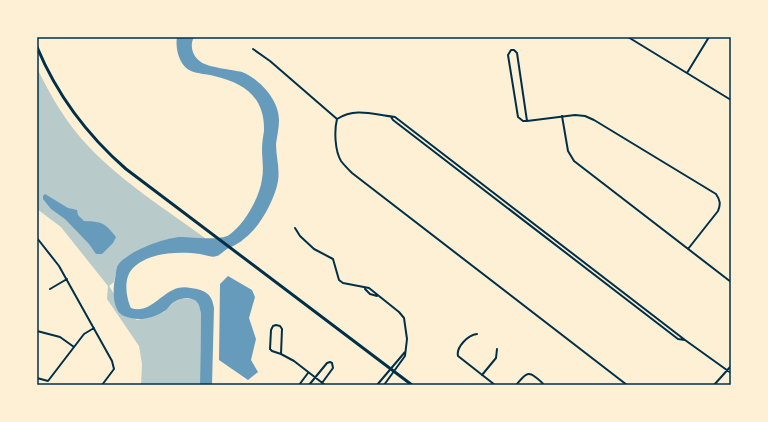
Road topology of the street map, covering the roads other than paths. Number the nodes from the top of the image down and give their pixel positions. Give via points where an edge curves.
1 (628, 37) edge
2 (709, 37) edge
3 (37, 47) edge
4 (253, 49) dead end
5 (687, 74) junction
6 (731, 100) edge
7 (391, 116) junction
8 (562, 116) junction
9 (337, 119) junction
10 (527, 121) junction
11 (496, 195) junction
12 (494, 197) junction
13 (295, 228) dead end
14 (37, 238) edge
15 (688, 249) junction
16 (592, 268) junction
17 (589, 271) junction
18 (67, 280) junction
19 (731, 282) edge
20 (50, 289) dead end
21 (94, 328) junction
22 (37, 332) edge
23 (477, 334) dead end
24 (685, 340) junction
25 (74, 347) junction
26 (497, 350) dead end
27 (406, 351) junction
28 (281, 354) junction
29 (731, 366) edge
30 (390, 368) junction
31 (728, 370) junction
32 (394, 371) junction
33 (308, 373) junction
34 (731, 373) edge
35 (482, 375) junction
36 (37, 378) edge
37 (315, 378) junction
38 (322, 383) junction
39 (102, 385) edge
40 (298, 385) edge
41 (310, 385) edge
42 (324, 385) edge
43 (377, 385) edge
44 (384, 385) edge
45 (412, 385) edge
46 (495, 385) edge
47 (516, 385) edge
48 (544, 385) edge
49 (627, 385) edge
50 (714, 385) edge

1 - 5 street
2 - 5 street
3 - 30 main road via 49,74 78,120 126,169
4 - 9 street
5 - 6 street
7 - 9 street via 361,112
7 - 11 street
7 - 12 street
8 - 10 street
8 - 15 street via 568,151 574,161
8 - 15 street via 580,115 594,120 716,194 720,199 718,211
9 - 49 street via 338,156 352,173
10 - 10 street via 517,53 510,50 508,55 518,117
11 - 12 street
11 - 16 street
12 - 17 street
13 - 27 street via 314,249 333,259 339,280 369,288 403,315
14 - 18 street via 55,259
15 - 19 street
16 - 17 street
16 - 24 street
17 - 24 street via 678,339
18 - 20 street
18 - 21 street
21 - 25 street via 84,334
21 - 39 street via 114,367
22 - 25 street via 60,337
23 - 35 street via 468,337 457,354
24 - 31 street
25 - 36 street via 48,381
26 - 35 street via 496,358
27 - 30 street
27 - 32 street
28 - 28 street via 270,349 271,330 274,325 282,329
28 - 33 street
29 - 31 street
30 - 32 main road
30 - 43 street
31 - 34 street
31 - 50 street
32 - 44 street
32 - 45 main road
33 - 37 street
33 - 40 street
35 - 46 street
37 - 38 street
37 - 38 street via 327,363 332,363 333,368
37 - 41 street
38 - 42 street
47 - 48 street via 525,374 531,374

